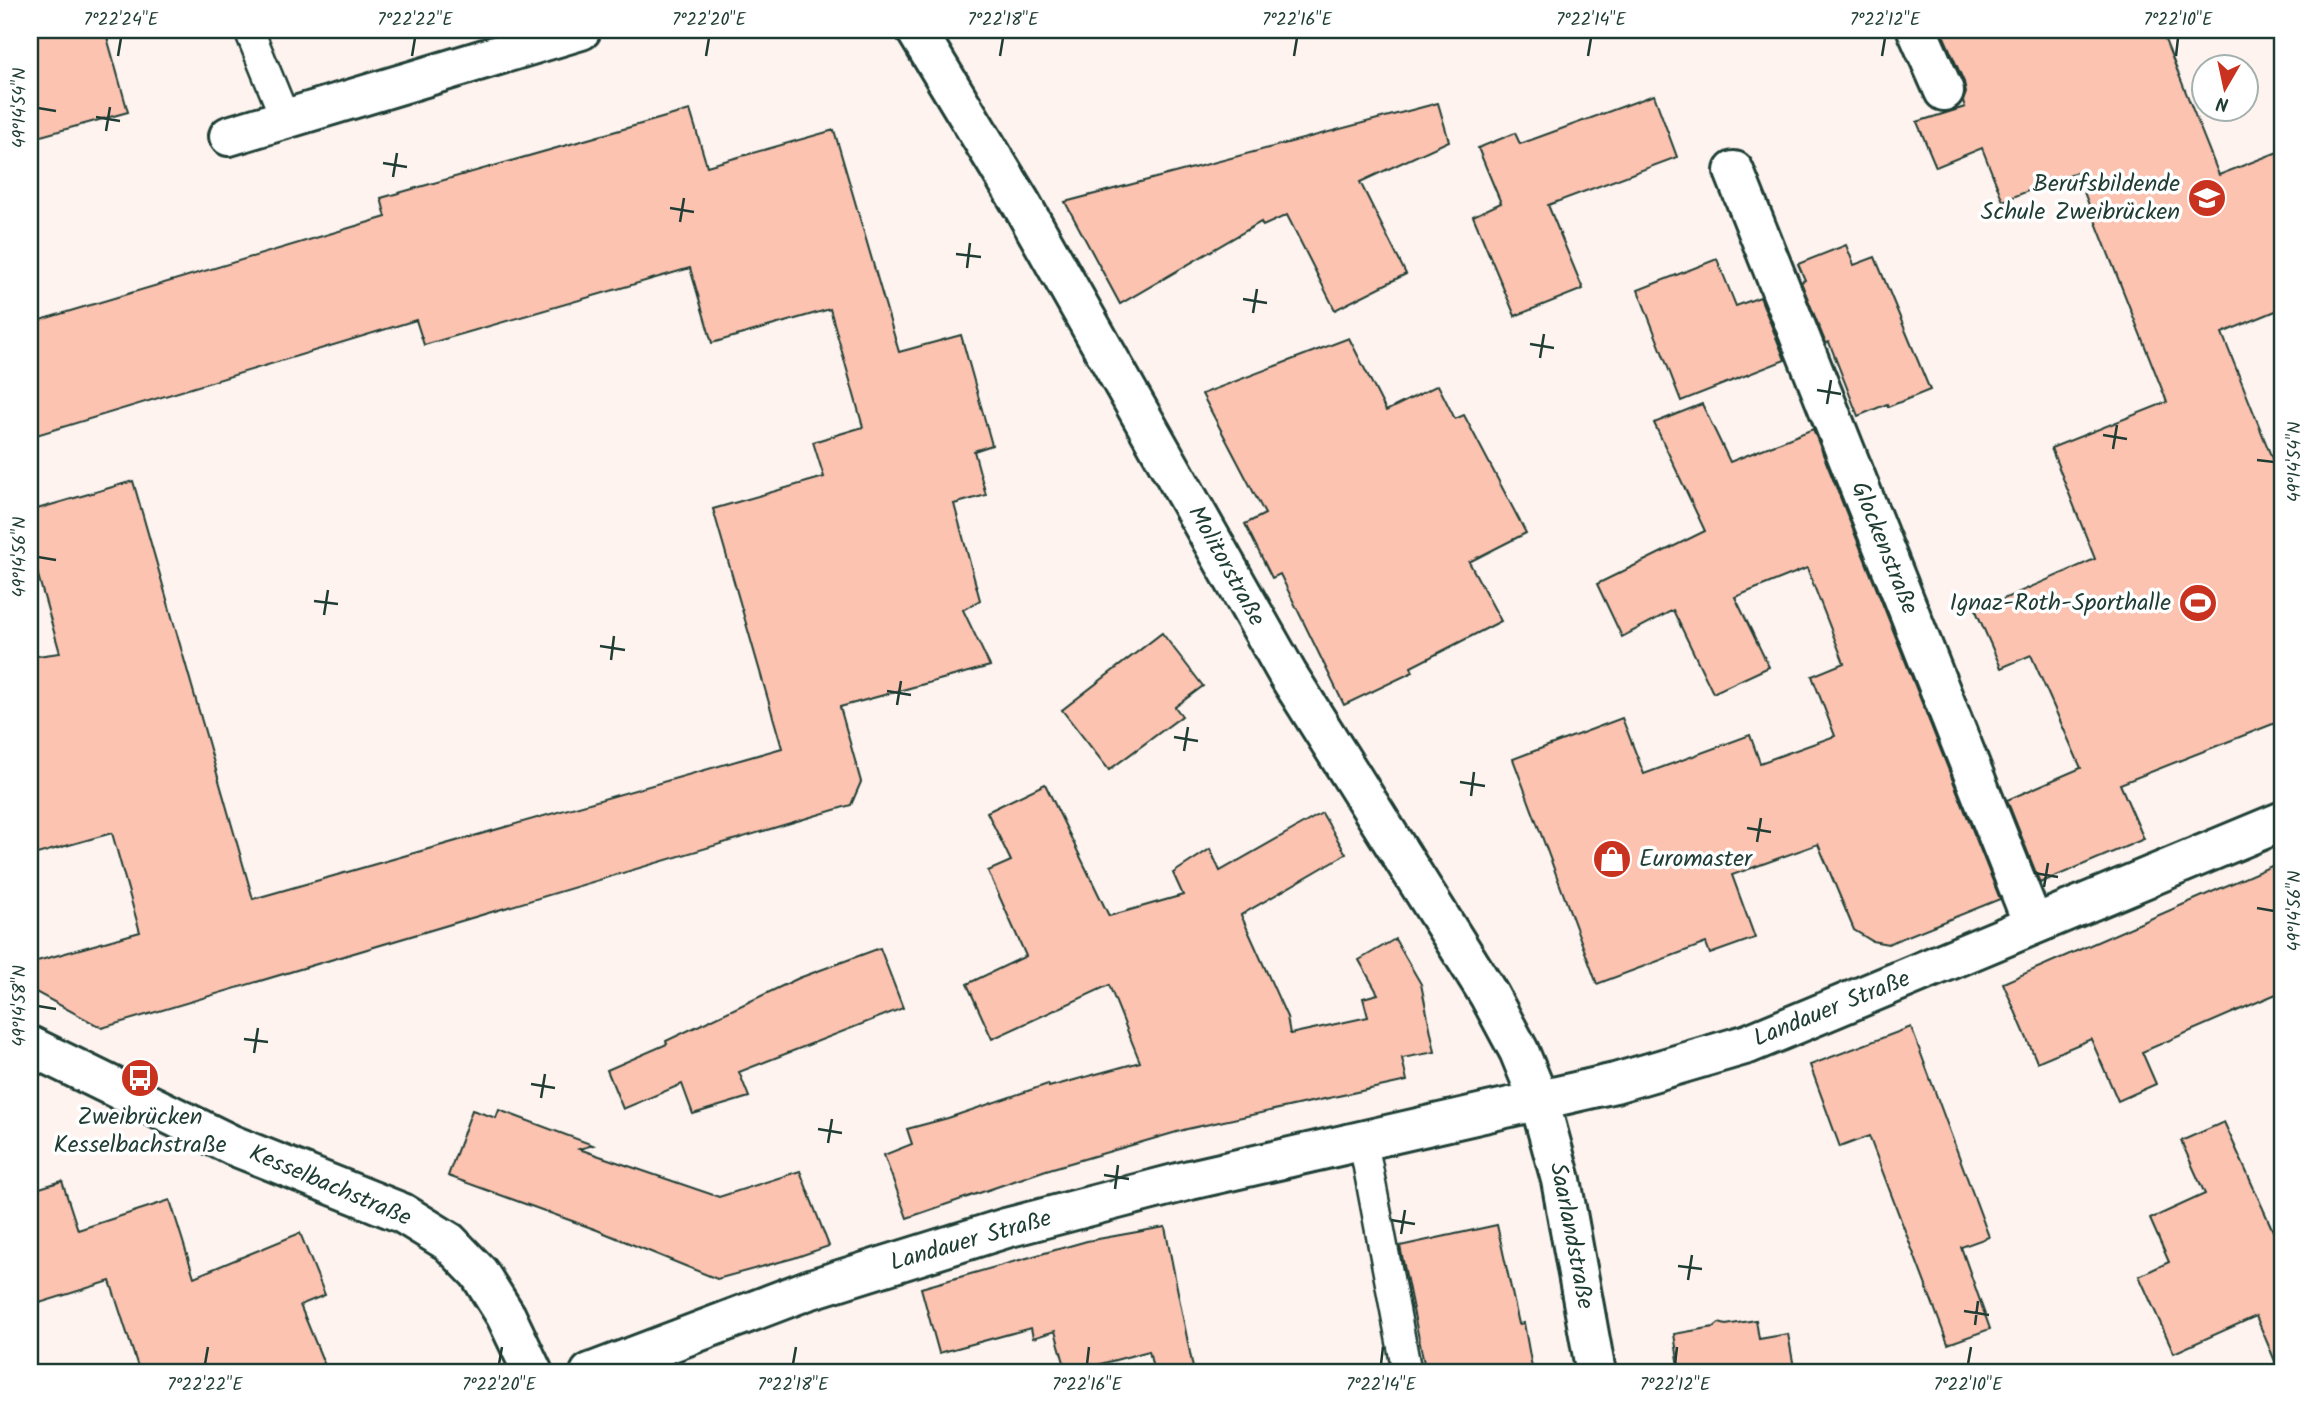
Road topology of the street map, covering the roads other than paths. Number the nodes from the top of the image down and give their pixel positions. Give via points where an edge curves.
1 (249, 30) edge
2 (580, 30) edge
3 (916, 30) edge
4 (1917, 30) edge
5 (1944, 91) dead end
6 (285, 118) junction
7 (229, 136) dead end
8 (1734, 171) dead end
9 (2283, 821) edge
10 (2033, 924) junction
11 (30, 1046) edge
12 (1539, 1100) junction
13 (1363, 1141) junction
14 (533, 1373) edge
15 (590, 1373) edge
16 (1407, 1373) edge
17 (1596, 1373) edge

1 - 6 lane
2 - 6 main road
3 - 12 main road, Molitorstraße via 1022,205 1287,675 1489,995
4 - 5 main road
6 - 7 main road
8 - 10 main road, Glockenstraße
9 - 10 main road, Landauer Straße
10 - 12 main road, Landauer Straße via 1748,1044
11 - 14 main road, Kesselbachstraße via 232,1145 402,1213 449,1242 479,1273
12 - 13 main road, Landauer Straße
12 - 17 main road, Saarlandstraße via 1562,1180
13 - 15 main road, Landauer Straße via 1006,1228 808,1290
13 - 16 lane

